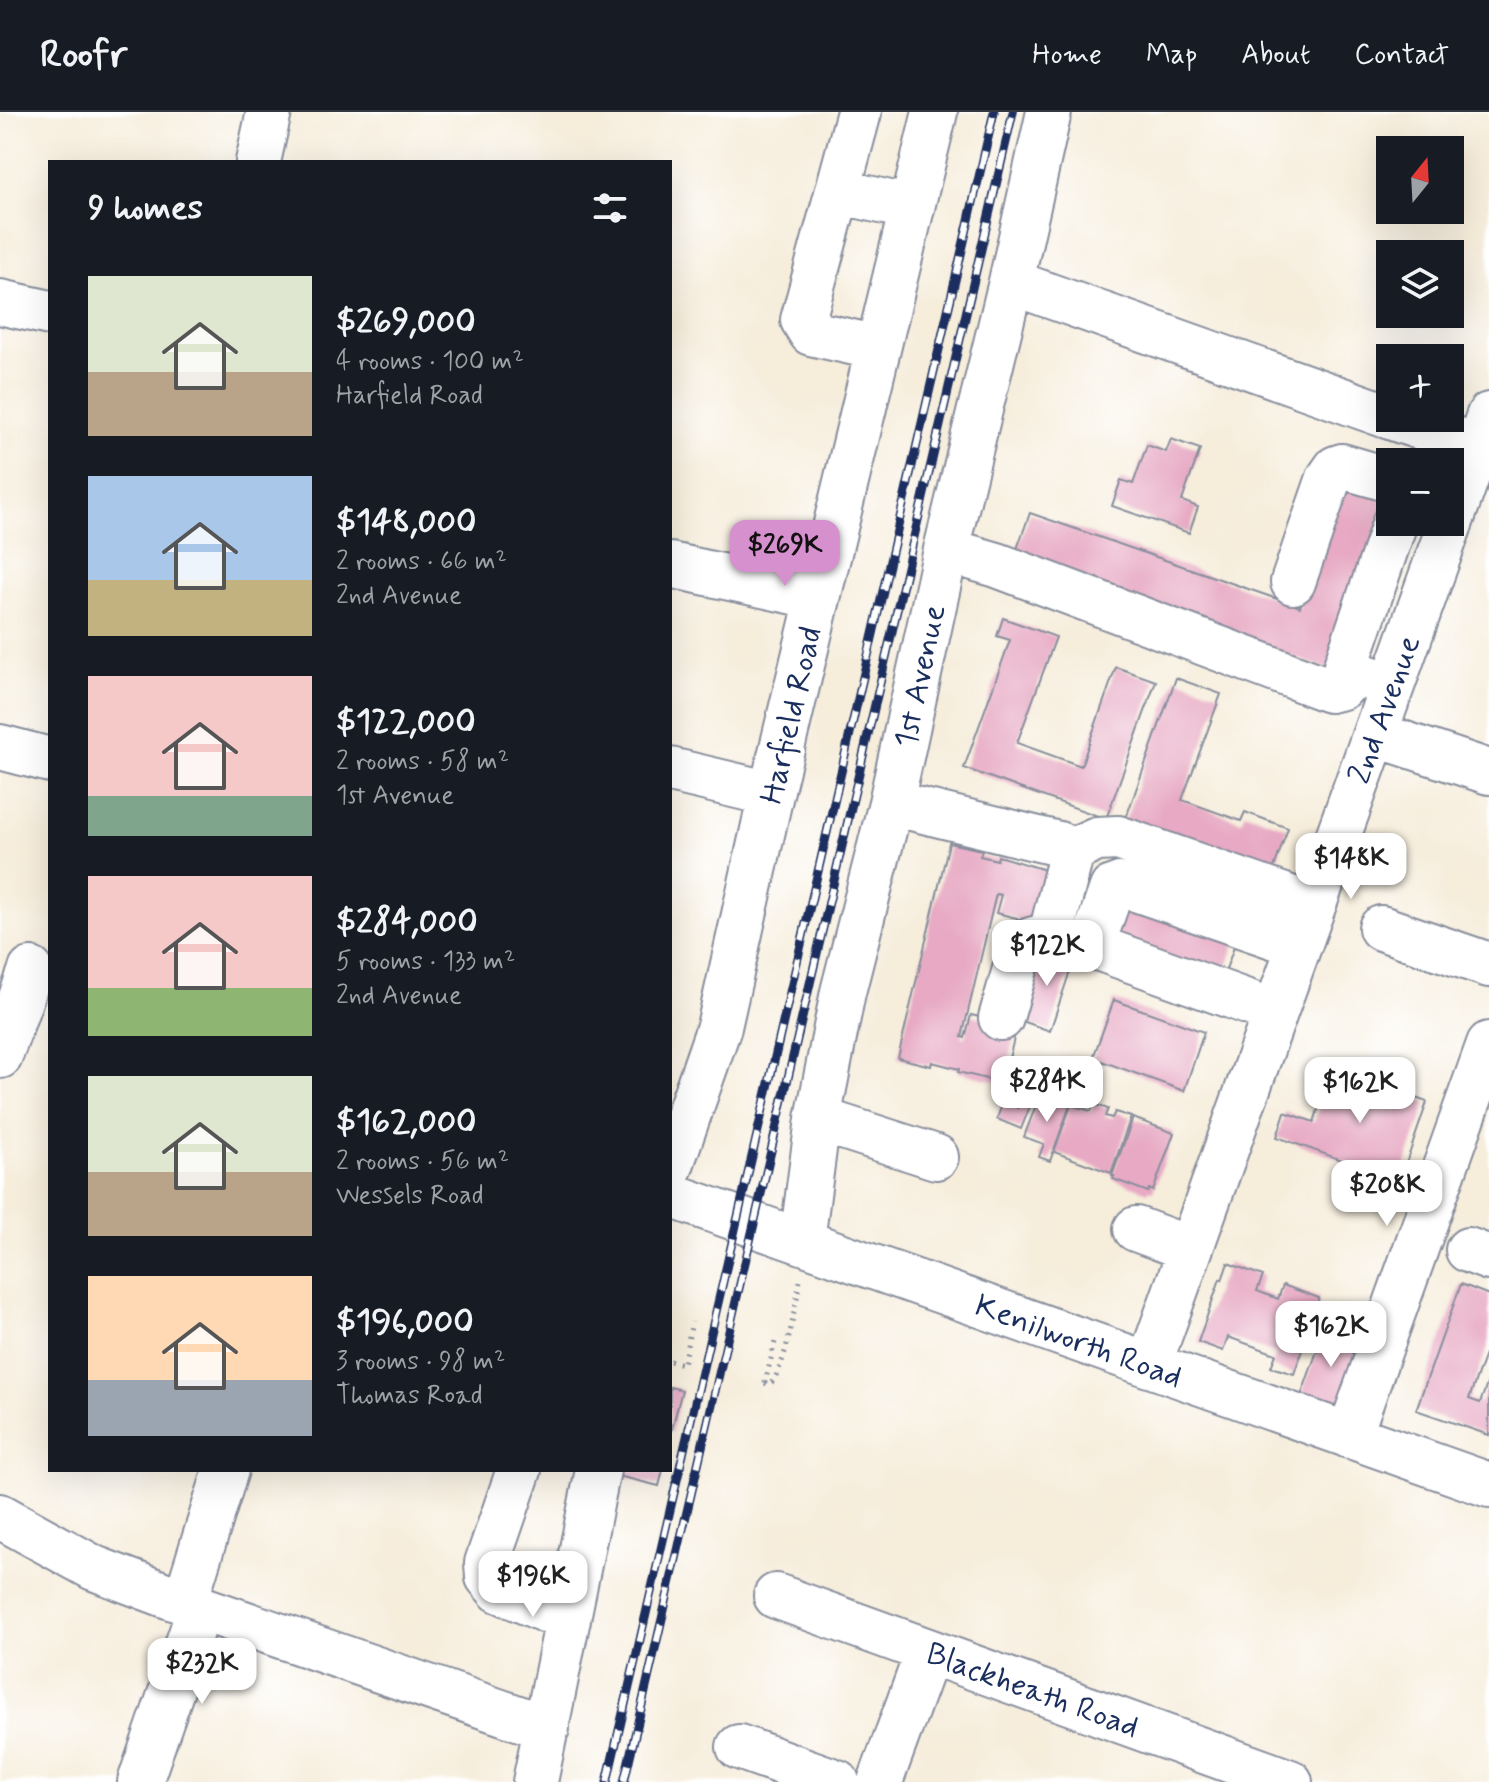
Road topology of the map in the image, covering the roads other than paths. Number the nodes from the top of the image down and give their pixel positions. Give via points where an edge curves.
1 (269, 112) edge
2 (859, 112) edge
3 (935, 112) edge
4 (1049, 112) edge
5 (258, 160) edge
6 (838, 191) junction
7 (911, 208) junction
8 (1011, 282) junction
9 (0, 302) edge
10 (48, 313) edge
11 (878, 348) junction
12 (1376, 411) edge
13 (1483, 431) edge
14 (1376, 476) edge
15 (1390, 536) edge
16 (946, 550) junction
17 (672, 565) edge
18 (1293, 582) dead end
19 (818, 597) junction
20 (1349, 671) junction
21 (1392, 686) junction
22 (1375, 734) junction
23 (0, 747) edge
24 (48, 759) edge
25 (672, 770) edge
26 (1489, 772) edge
27 (771, 794) junction
28 (891, 803) junction
29 (1068, 852) junction
30 (1306, 926) junction
31 (1381, 928) dead end
32 (1489, 965) edge
33 (27, 969) edge
34 (1275, 1012) junction
35 (1001, 1018) dead end
36 (1489, 1044) edge
37 (0, 1056) edge
38 (684, 1098) edge
39 (818, 1119) junction
40 (936, 1157) dead end
41 (672, 1158) edge
42 (672, 1196) edge
43 (1136, 1229) dead end
44 (1190, 1249) junction
45 (801, 1258) junction
46 (1149, 1365) junction
47 (1349, 1436) junction
48 (226, 1472) edge
49 (518, 1472) edge
50 (598, 1472) edge
51 (1489, 1485) edge
52 (0, 1516) edge
53 (776, 1596) dead end
54 (193, 1605) junction
55 (568, 1620) junction
56 (928, 1651) junction
57 (547, 1728) junction
58 (739, 1747) dead end
59 (140, 1782) edge
60 (535, 1782) edge
61 (837, 1782) edge
62 (880, 1782) edge
63 (1290, 1782) edge

1 - 5 street
2 - 6 street
3 - 7 street, Harfield Road
4 - 8 street, 1st Avenue
6 - 7 street
6 - 11 street via 803,320 811,333
7 - 11 street, Harfield Road
8 - 12 street
8 - 16 street, 1st Avenue
9 - 10 street
11 - 19 street, Harfield Road
13 - 21 street, 2nd Avenue
14 - 18 street via 1336,468
15 - 20 street via 1347,663
16 - 20 street via 1329,690 1342,687
16 - 28 street, 1st Avenue
17 - 19 street
19 - 27 street, Harfield Road
20 - 21 street
21 - 22 street, 2nd Avenue
22 - 26 street
22 - 30 street, 2nd Avenue
23 - 24 street
25 - 27 street
27 - 38 street, Harfield Road via 719,1027
28 - 29 street via 1059,844
28 - 39 street, 1st Avenue via 843,992
29 - 30 street via 1097,839 1118,838
29 - 35 street via 1052,930 1022,945
30 - 34 street, 2nd Avenue
30 - 34 street via 1120,885 1112,888 1095,947
31 - 32 street
33 - 37 street
34 - 44 street, 2nd Avenue
36 - 47 street
38 - 41 street, Harfield Road
39 - 40 street
39 - 45 street, 1st Avenue
42 - 45 street, Kenilworth Road
43 - 44 street
44 - 46 street, 2nd Avenue
45 - 46 street, Kenilworth Road
46 - 47 street, Kenilworth Road
47 - 51 street, Kenilworth Road
48 - 54 street
49 - 55 street via 487,1563 488,1577 499,1590
50 - 55 street
52 - 54 street via 94,1568
53 - 56 street, Blackheath Road
54 - 57 street
54 - 59 street
55 - 57 street
56 - 62 street
56 - 63 street, Blackheath Road
57 - 60 street
58 - 61 street

